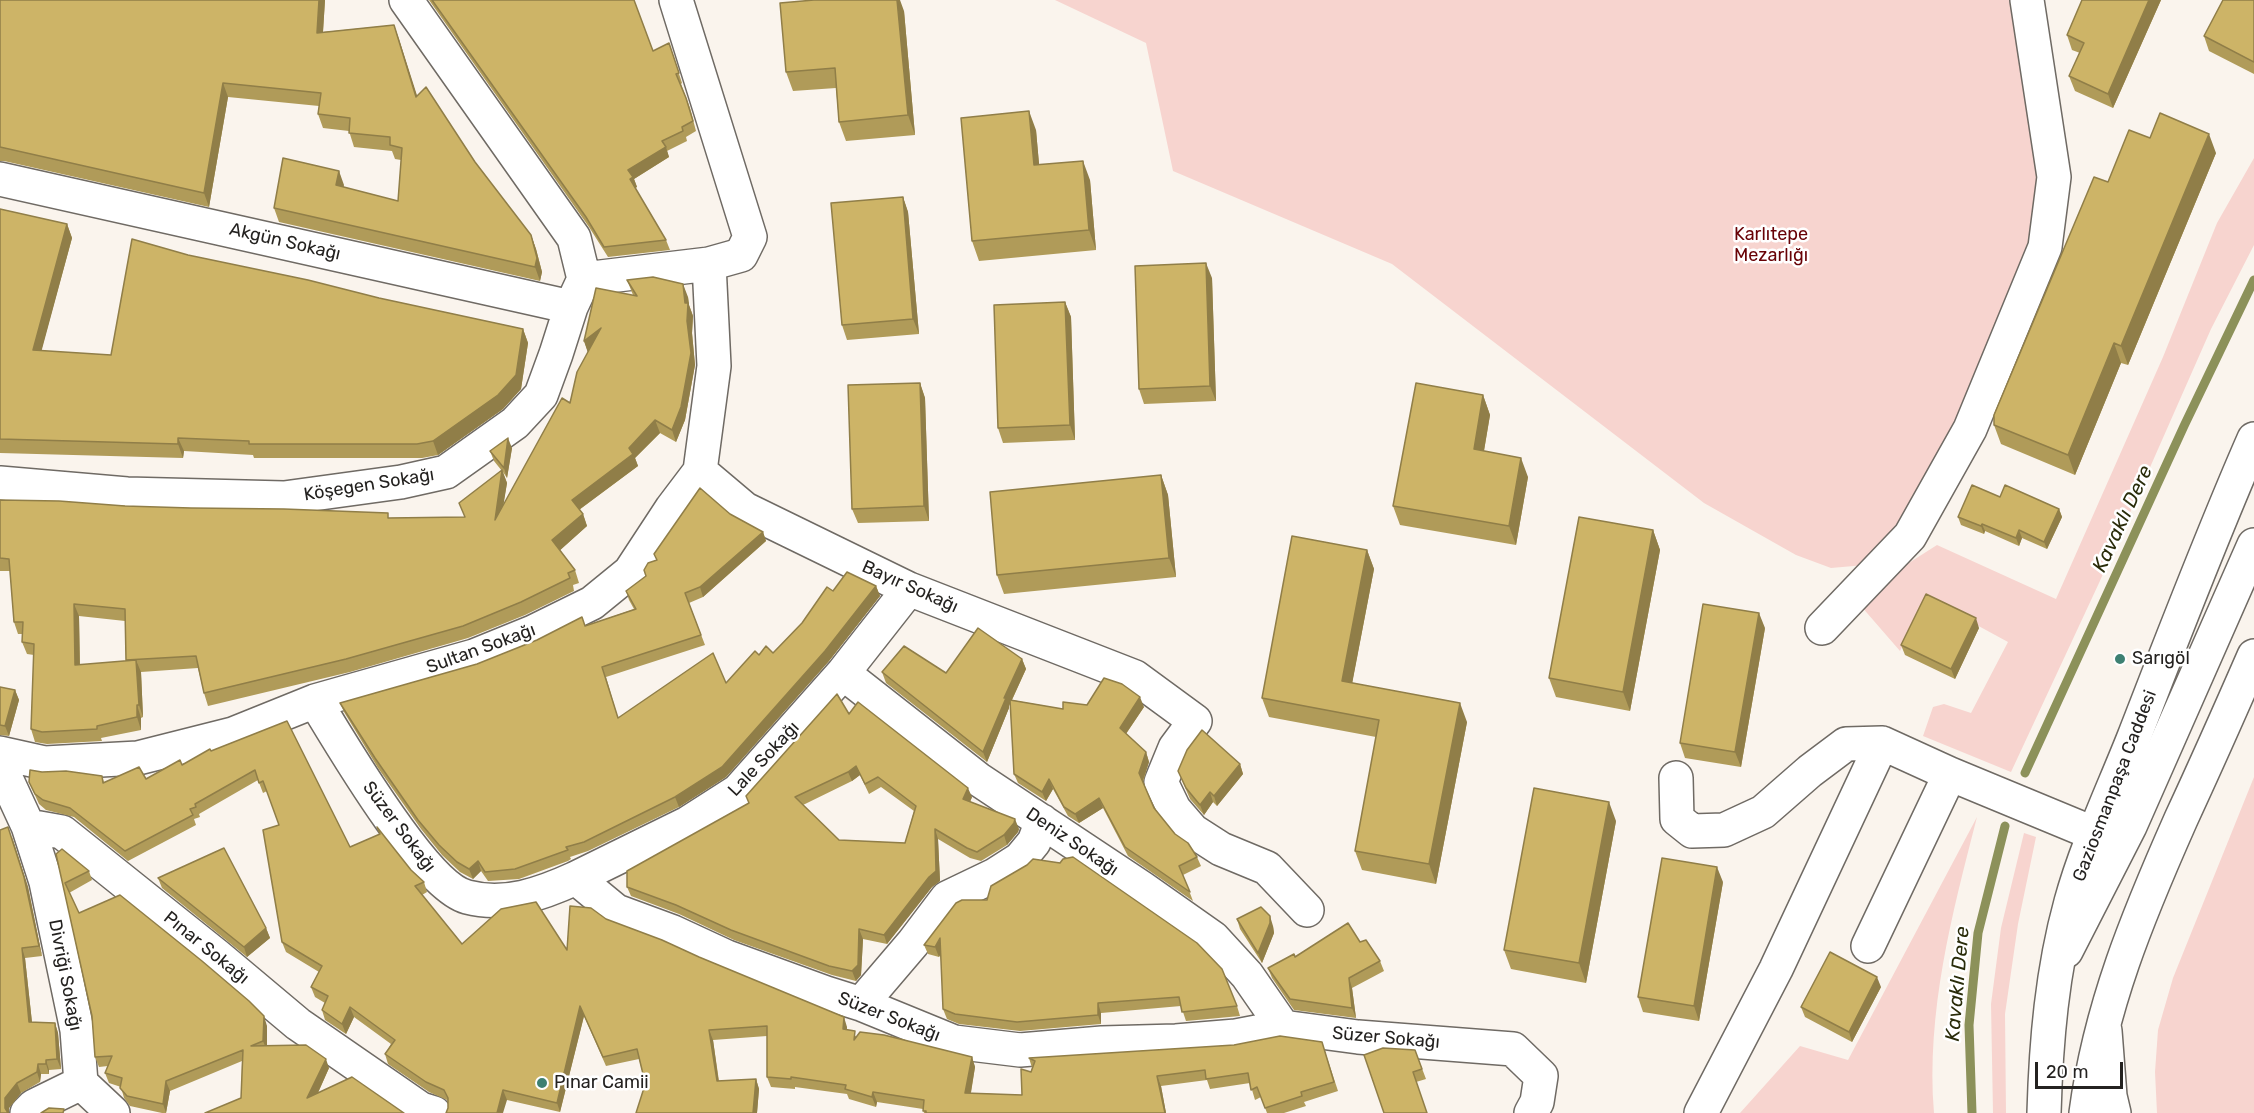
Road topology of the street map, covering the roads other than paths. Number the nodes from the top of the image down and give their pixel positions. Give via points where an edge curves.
1 (406, 0) edge
2 (676, 0) edge
3 (2027, 0) edge
4 (0, 179) edge
5 (709, 264) junction
6 (577, 293) junction
7 (2254, 439) edge
8 (700, 471) junction
9 (0, 483) edge
10 (2254, 545) edge
11 (909, 589) junction
12 (1822, 628) dead end
13 (2254, 656) edge
14 (843, 673) junction
15 (315, 701) junction
16 (1882, 743) junction
17 (0, 753) edge
18 (0, 771) edge
19 (1950, 774) junction
20 (1676, 778) dead end
21 (1042, 821) junction
22 (28, 826) junction
23 (2096, 834) junction
24 (576, 878) junction
25 (1307, 910) dead end
26 (1868, 946) dead end
27 (2056, 975) junction
28 (861, 1004) junction
29 (2104, 1021) junction
30 (1283, 1027) junction
31 (81, 1083) junction
32 (27, 1113) edge
33 (113, 1113) edge
34 (434, 1113) edge
35 (1532, 1113) edge
36 (1701, 1113) edge
37 (2044, 1113) edge
38 (2086, 1113) edge
39 (2114, 1113) edge

1 - 6 street via 574,238
2 - 5 street, Akgün Sokağı via 750,237 741,255
3 - 12 street via 2054,177 2045,247 1970,429 1910,536
4 - 6 street, Akgün Sokağı
5 - 6 street, Akgün Sokağı
5 - 8 street, Sultan Sokağı via 714,366
6 - 9 street, Köşegen Sokağı via 541,395 515,423 446,472 284,498 127,494
7 - 23 street, Gaziosmanpaşa Caddesi
8 - 11 street, Bayır Sokağı via 745,509
8 - 15 street, Sultan Sokağı via 630,572 592,603 474,656
10 - 27 street via 2130,826
11 - 14 street, Lale Sokağı
11 - 25 street, Bayır Sokağı via 1135,677 1195,721 1174,748 1161,782 1174,809 1193,831 1221,849 1267,868
13 - 29 street via 2129,939
14 - 21 street, Deniz Sokağı via 978,779
14 - 24 street, Lale Sokağı via 738,791 688,823
15 - 17 street, Sultan Sokağı via 233,734 138,758 45,763
15 - 24 street, Süzer Sokağı via 360,773 434,876 465,897 509,902 549,891
16 - 19 street
16 - 20 street via 1846,744 1763,812 1724,830 1692,831 1677,819
16 - 36 street via 1776,969
18 - 22 street
19 - 23 street
19 - 26 street
21 - 28 street via 1034,842 1020,859 947,898
21 - 30 street, Deniz Sokağı via 1213,938 1247,975
22 - 31 street, Divriği Sokağı via 46,882 77,1030
22 - 34 street, Pınar Sokağı via 62,832 298,1024 421,1109
23 - 27 street, Gaziosmanpaşa Caddesi via 2071,902
24 - 28 street, Süzer Sokağı via 616,911 738,961
27 - 37 street, Gaziosmanpaşa Caddesi via 2046,1050
28 - 30 street, Süzer Sokağı via 954,1042 1020,1050 1236,1036
29 - 38 street
29 - 39 street
30 - 35 street, Süzer Sokağı via 1513,1049 1541,1076 1538,1102
31 - 32 street
31 - 33 street

